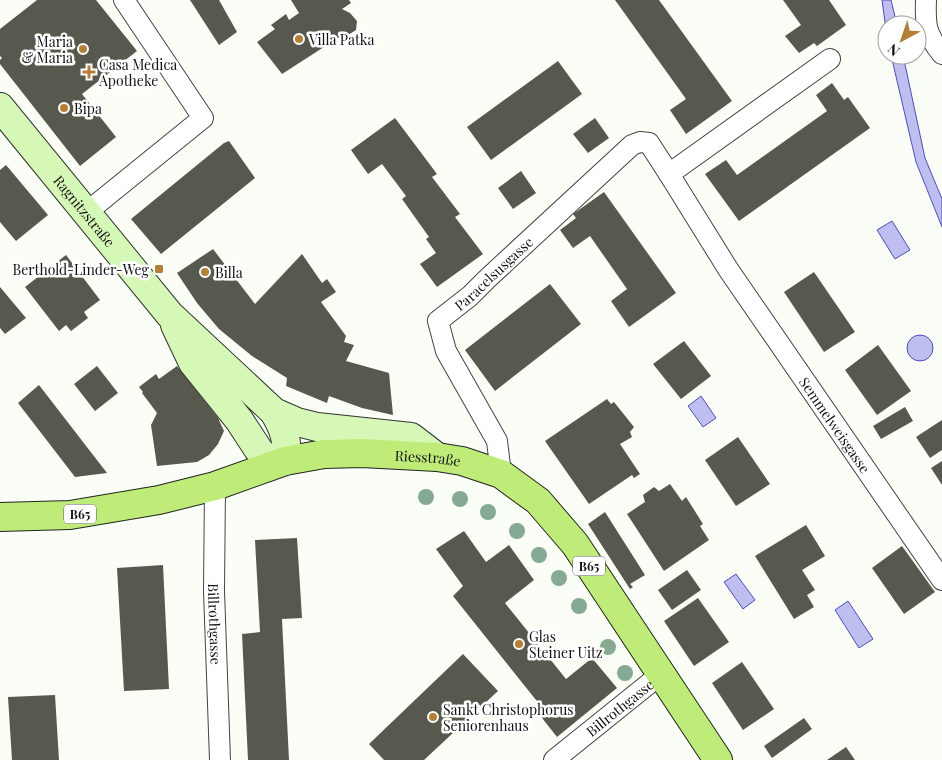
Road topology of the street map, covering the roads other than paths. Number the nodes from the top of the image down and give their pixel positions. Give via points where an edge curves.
1 (124, 0) edge
2 (926, 0) edge
3 (942, 54) edge
4 (830, 59) dead end
5 (0, 107) edge
6 (669, 174) junction
7 (87, 212) junction
8 (728, 269) joint
9 (170, 315) junction
10 (274, 412) junction
11 (437, 457) junction
12 (278, 463) junction
13 (501, 474) junction
14 (215, 486) junction
15 (0, 517) edge
16 (942, 580) edge
17 (661, 674) junction
18 (220, 760) edge
19 (554, 760) edge
20 (718, 760) edge

1 - 7 street via 203,118
2 - 3 street via 927,30
4 - 6 street
5 - 7 main road, Ragnitzstraße
6 - 8 street, Paracelsusgasse
6 - 13 street, Paracelsusgasse via 649,143 632,145 470,296 438,320 446,351 497,441
7 - 9 main road, Ragnitzstraße
8 - 16 street, Semmelweisgasse
9 - 10 main road, Ragnitzstraße
9 - 12 main road, Ragnitzstraße via 193,363 258,449
10 - 11 main road, Ragnitzstraße via 317,427 411,437
10 - 12 main road, Ragnitzstraße via 285,433 287,451
11 - 12 main road, Riesstraße / B65 via 324,454
11 - 13 main road, Riesstraße / B65 via 462,461
12 - 14 main road, Riesstraße / B65
13 - 17 main road, Riesstraße / B65 via 538,501 575,544
14 - 15 main road, Riesstraße / B65 via 70,516
14 - 18 street, Billrothgasse via 214,591
17 - 19 street, Billrothgasse
17 - 20 main road, Riesstraße / B65

